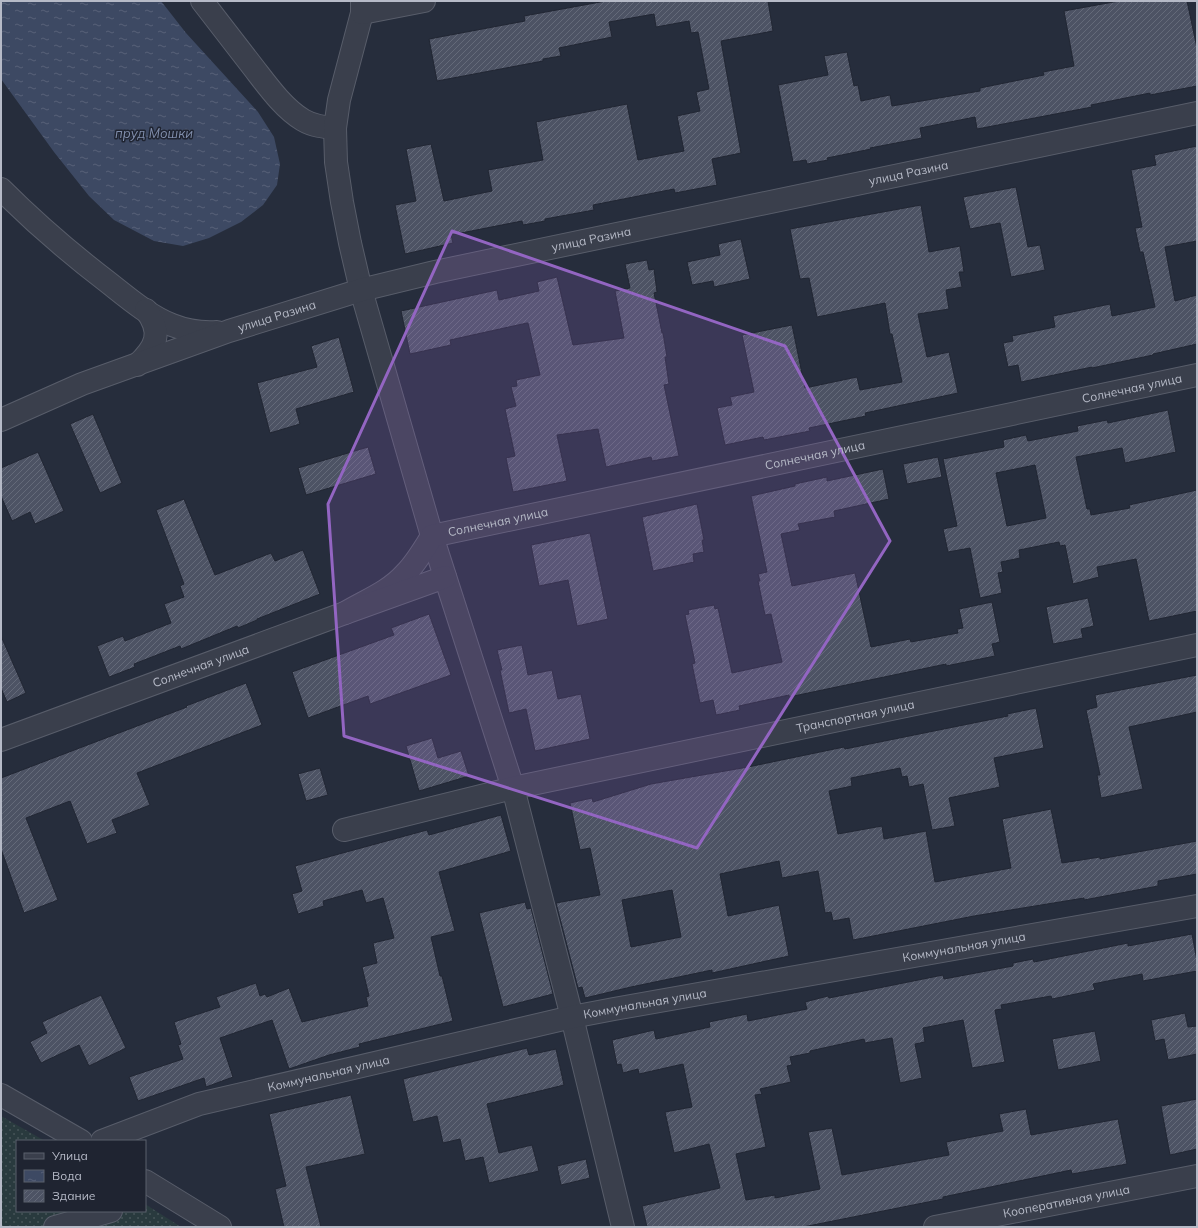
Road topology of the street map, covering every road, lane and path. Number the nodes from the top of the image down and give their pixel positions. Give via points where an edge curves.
1 (202, 1) edge
2 (424, 1) edge
3 (362, 7) edge
4 (1197, 113) edge
5 (336, 128) junction
6 (1, 189) edge
7 (361, 290) junction
8 (146, 310) junction
9 (229, 332) junction
10 (137, 364) junction
11 (1197, 375) edge
12 (1, 420) edge
13 (432, 536) junction
14 (445, 577) junction
15 (345, 613) junction
16 (1197, 645) edge
17 (1, 740) edge
18 (513, 788) junction
19 (344, 830) dead end
20 (1197, 906) edge
21 (572, 1017) junction
22 (1, 1095) edge
23 (170, 1115) junction
24 (79, 1140) edge
25 (105, 1140) edge
26 (143, 1140) edge
27 (1197, 1176) edge
28 (146, 1182) edge
29 (108, 1212) edge
30 (55, 1227) edge
31 (220, 1227) edge
32 (623, 1227) edge
33 (935, 1227) edge

1 - 5 street via 288,108 311,124
2 - 3 street
3 - 5 street via 339,100
4 - 7 street, улица Разина via 450,269
5 - 7 street via 336,162 342,202
6 - 8 street via 81,262
7 - 9 street, улица Разина
7 - 13 street
8 - 9 street via 172,325 187,330 203,333
8 - 10 street via 152,319 156,335 150,350
9 - 10 street, улица Разина
10 - 12 street, улица Разина via 82,384
11 - 13 street, Солнечная улица
13 - 14 street
13 - 15 street via 405,574 386,590
14 - 15 street, Солнечная улица
14 - 18 street
15 - 17 street, Солнечная улица
16 - 18 street, Транспортная улица
18 - 19 street, Транспортная улица
18 - 21 street
20 - 21 street, Коммунальная улица
21 - 23 street, Коммунальная улица via 199,1104
21 - 32 street
22 - 24 street
23 - 25 street, Коммунальная улица
23 - 26 street via 150,1130
27 - 33 street, Кооперативная улица
28 - 31 street
29 - 30 street

